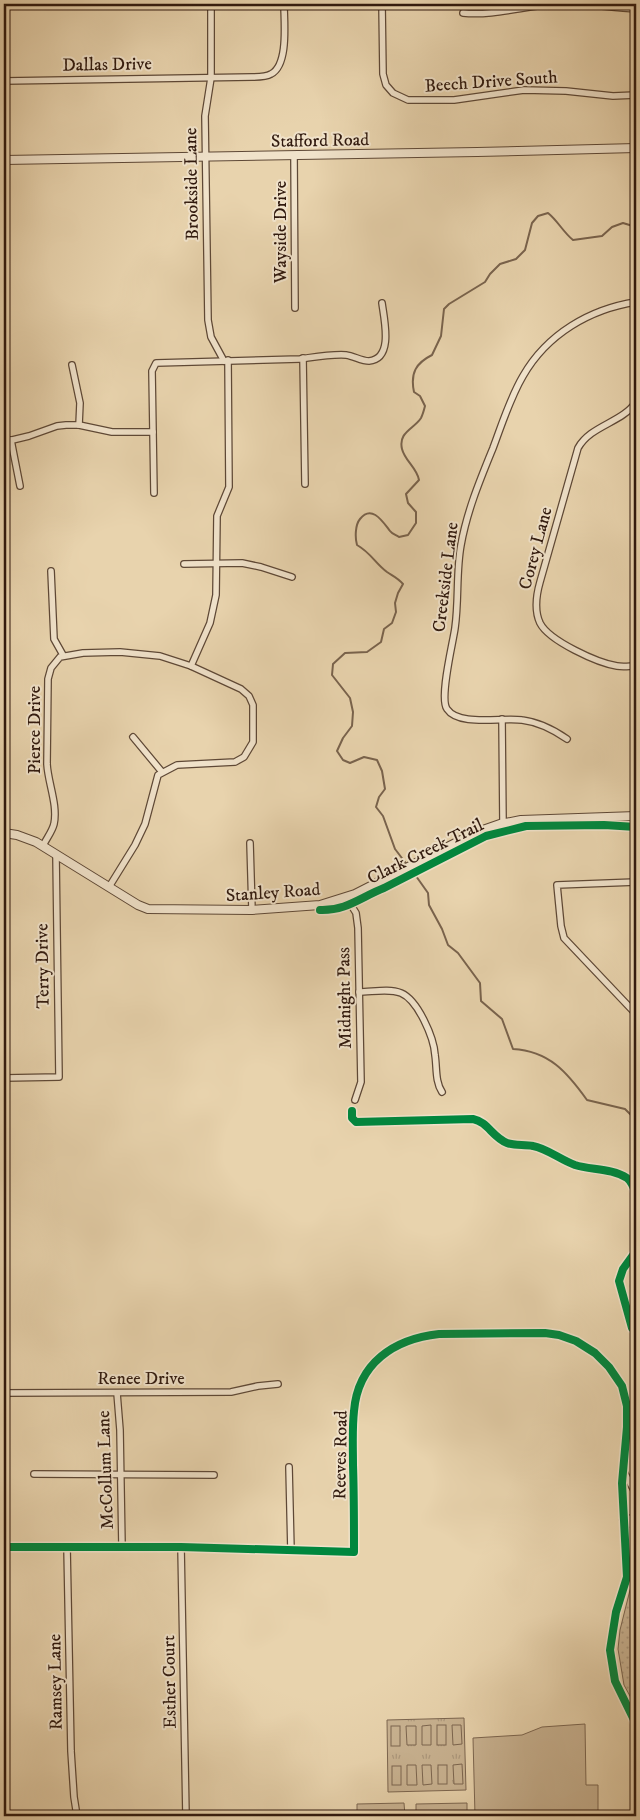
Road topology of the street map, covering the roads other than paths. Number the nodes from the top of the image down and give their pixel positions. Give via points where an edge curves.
1 (90, 4) edge
2 (211, 4) edge
3 (284, 4) edge
4 (382, 4) edge
5 (4, 8) edge
6 (636, 9) edge
7 (463, 12) dead end
8 (211, 78) junction
9 (4, 81) edge
10 (636, 95) edge
11 (636, 148) edge
12 (294, 156) junction
13 (206, 157) junction
14 (4, 160) edge
15 (636, 302) edge
16 (382, 303) dead end
17 (295, 308) dead end
18 (304, 358) junction
19 (226, 361) junction
20 (72, 365) dead end
21 (636, 402) edge
22 (78, 425) junction
23 (153, 432) junction
24 (11, 440) junction
25 (4, 442) edge
26 (305, 484) dead end
27 (20, 486) dead end
28 (154, 493) dead end
29 (217, 563) junction
30 (184, 564) dead end
31 (52, 571) dead end
32 (292, 577) dead end
33 (63, 655) junction
34 (191, 666) junction
35 (636, 666) edge
36 (502, 719) junction
37 (133, 737) dead end
38 (567, 739) dead end
39 (162, 772) junction
40 (636, 816) edge
41 (502, 823) junction
42 (4, 833) edge
43 (250, 843) dead end
44 (43, 846) junction
45 (56, 855) junction
46 (636, 882) edge
47 (109, 887) junction
48 (346, 897) junction
49 (252, 910) junction
50 (359, 992) junction
51 (636, 1014) edge
52 (4, 1078) edge
53 (442, 1092) dead end
54 (355, 1100) dead end
55 (278, 1384) dead end
56 (4, 1393) edge
57 (117, 1393) junction
58 (289, 1467) dead end
59 (623, 1470) junction
60 (34, 1474) dead end
61 (121, 1474) junction
62 (214, 1475) dead end
63 (636, 1494) edge
64 (636, 1517) edge
65 (623, 1520) junction
66 (636, 1524) edge
67 (4, 1546) edge
68 (636, 1546) edge
69 (122, 1547) junction
70 (181, 1547) junction
71 (67, 1548) junction
72 (291, 1551) junction
73 (626, 1561) junction
74 (636, 1724) edge
75 (77, 1816) edge
76 (186, 1816) edge

1 - 2 street
2 - 8 street, Brookside Lane
3 - 8 street, Dallas Drive via 283,54 275,71 263,76
4 - 10 street, Beech Drive South via 384,80 393,94 408,100 454,100 534,90
5 - 9 street
6 - 7 street via 559,4 474,14
8 - 9 street, Dallas Drive
8 - 13 street, Brookside Lane via 206,116
11 - 12 street, Stafford Road
12 - 13 street, Stafford Road
12 - 17 street, Wayside Drive
13 - 14 street, Stafford Road
13 - 19 street, Brookside Lane via 209,328 211,338
15 - 36 street, Creekside Lane via 602,310 581,320 554,339 533,360 517,387 466,519 459,555 456,620 444,701 447,709 458,718
16 - 18 street via 385,346 377,358 363,361 340,355
18 - 19 street
18 - 26 street
19 - 23 street via 160,362 154,365
19 - 29 street, Brookside Lane via 229,486 217,516
20 - 22 street via 80,403
21 - 35 street, Corey Lane via 626,413 591,433 578,448 536,602 540,624 560,642 605,663
22 - 23 street via 112,432
22 - 24 street via 57,426
23 - 28 street
24 - 25 street
24 - 27 street
29 - 30 street
29 - 32 street via 252,565
29 - 34 street, Brookside Lane via 212,614
31 - 33 street via 54,639
33 - 34 street via 144,653
33 - 44 street, Pierce Drive via 51,668 48,679 47,770 54,818
34 - 39 street via 241,689 249,696 253,705 253,742 240,760 177,765
36 - 38 street, Creekside Lane via 535,722
36 - 41 street
37 - 39 street
39 - 47 street via 154,786 145,824
40 - 41 street, Stanley Road
41 - 48 street, Stanley Road via 477,832
42 - 44 street, Stanley Road
43 - 49 street
44 - 45 street, Stanley Road
45 - 47 street, Stanley Road
45 - 52 street, Terry Drive via 59,1077
46 - 51 street via 557,884 564,938
47 - 49 street, Stanley Road via 148,909
48 - 49 street, Stanley Road via 320,905
48 - 50 street, Midnight Pass via 357,920
50 - 53 street via 396,992 412,1001 431,1035 438,1085
50 - 54 street, Midnight Pass via 361,1082
55 - 57 street, Renee Drive via 231,1392
56 - 57 street, Renee Drive
57 - 61 street, McCollum Lane
58 - 72 street
59 - 63 street
59 - 65 street, Reeves Road
59 - 72 street, Reeves Road via 627,1406 622,1386 595,1353 576,1341 545,1333 423,1336 389,1349 362,1382 356,1399 353,1425 354,1552
60 - 61 street
61 - 62 street
61 - 69 street, McCollum Lane
64 - 65 street
65 - 66 street
65 - 73 street, Reeves Road
67 - 71 street, Reeves Road
68 - 73 street
69 - 70 street, Reeves Road
69 - 71 street, Reeves Road
70 - 72 street, Reeves Road
70 - 76 street, Esther Court
71 - 75 street, Ramsey Lane via 71,1751
73 - 74 street, Reeves Road via 627,1577 616,1612 610,1650 615,1681

